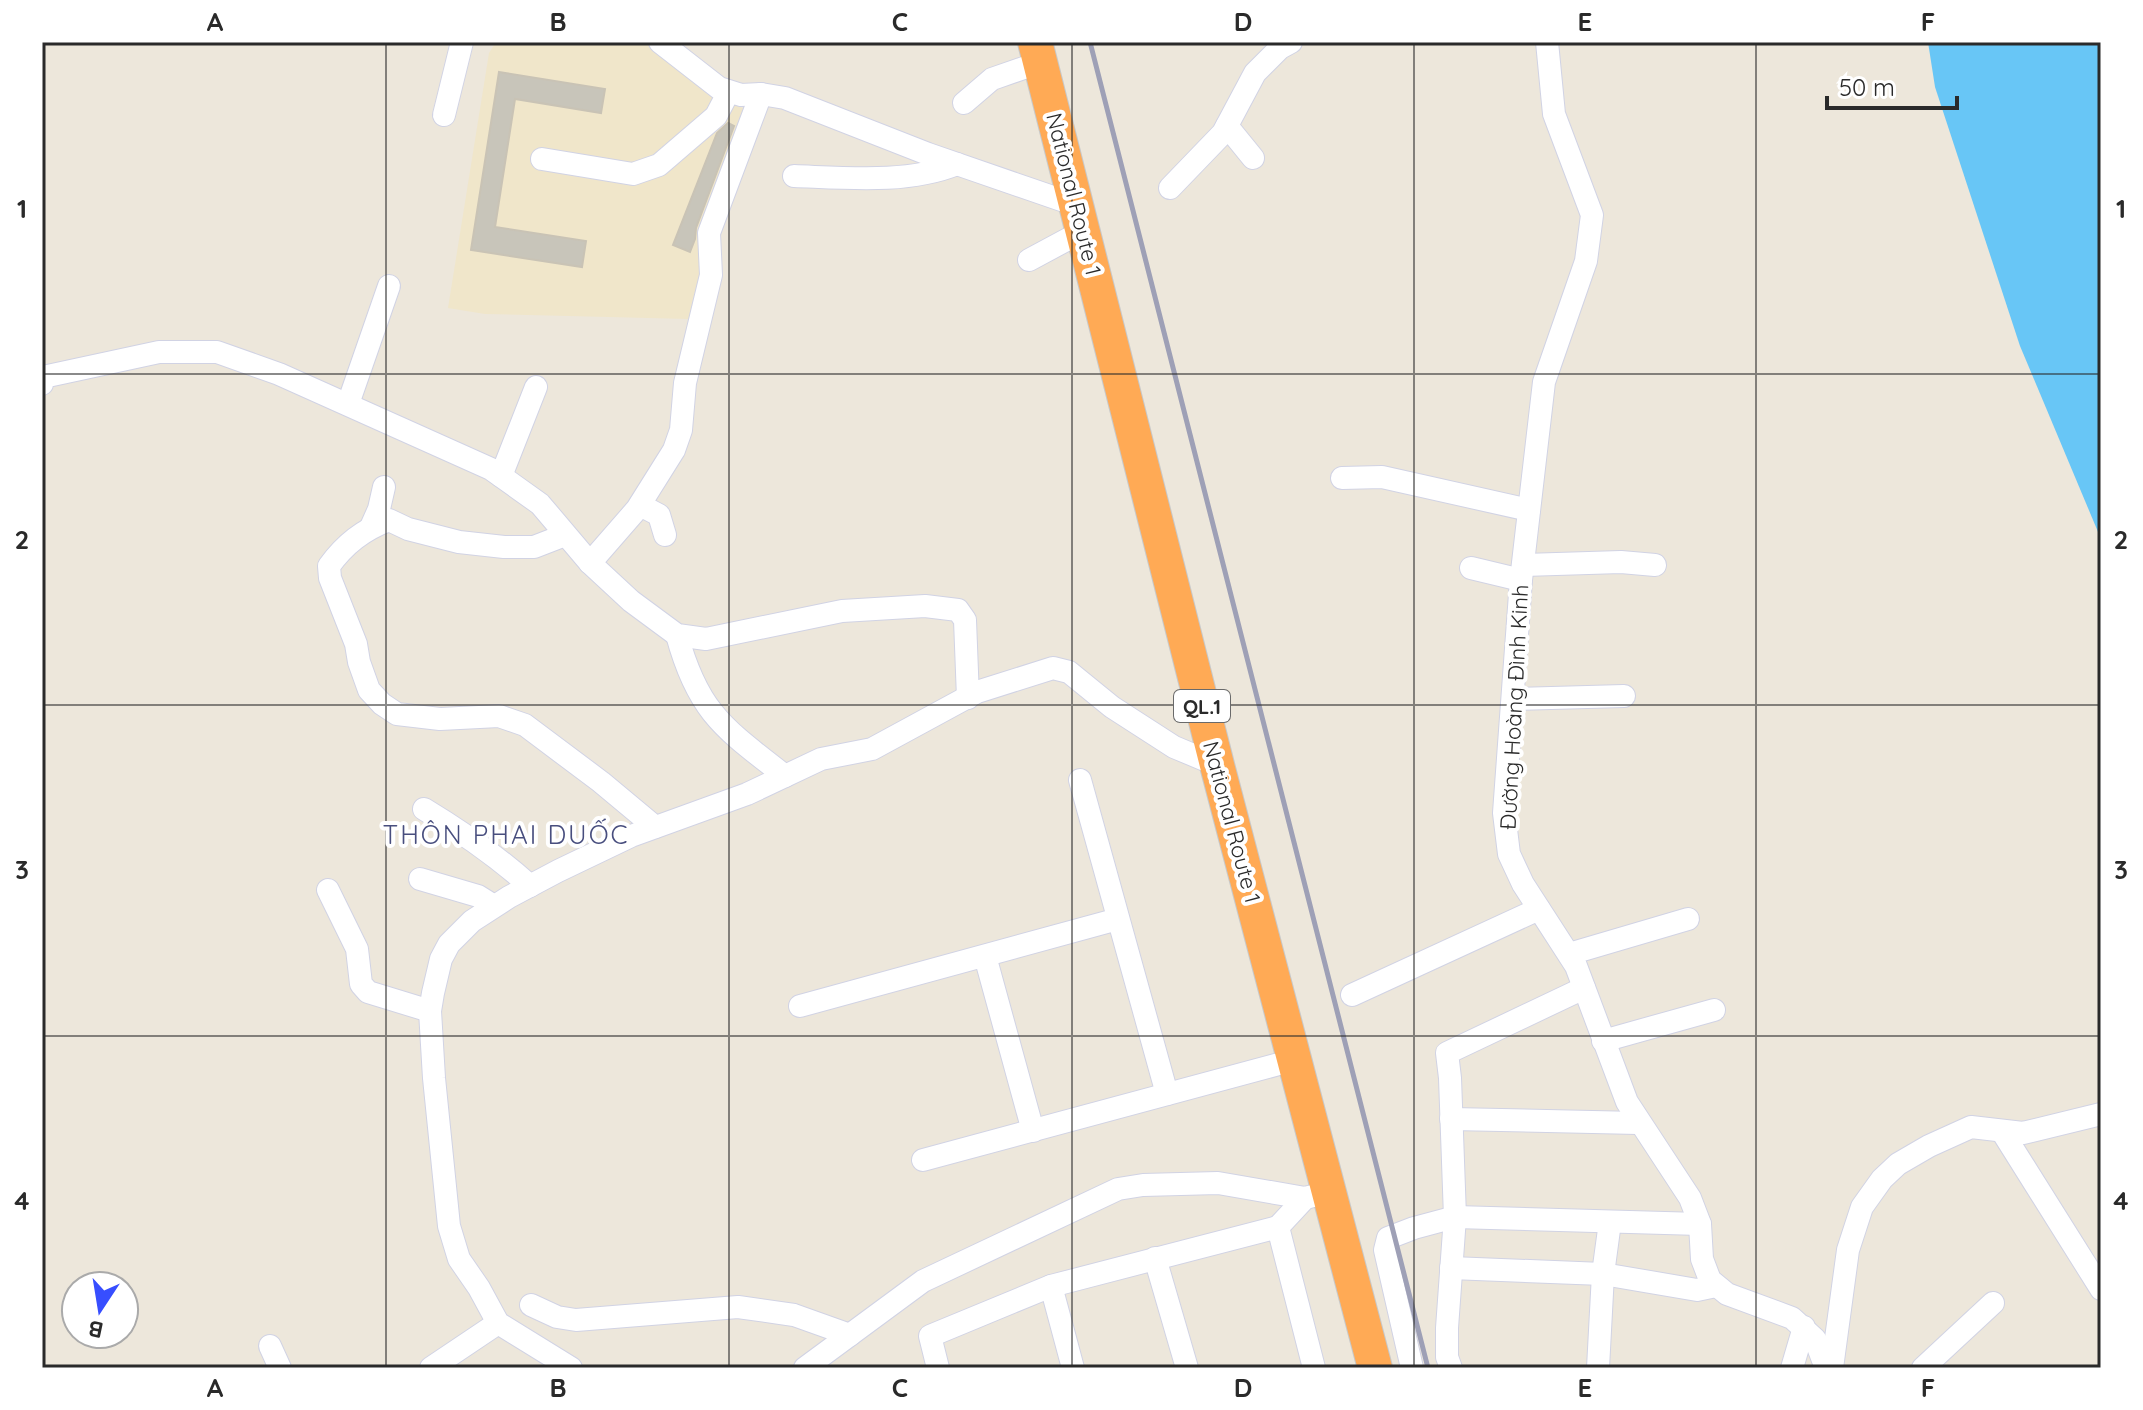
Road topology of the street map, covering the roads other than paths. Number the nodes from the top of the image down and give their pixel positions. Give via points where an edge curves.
1 (462, 42) edge
2 (660, 42) edge
3 (1291, 42) edge
4 (1547, 42) edge
5 (1038, 52) edge
6 (728, 93) junction
7 (761, 94) junction
8 (964, 103) dead end
9 (444, 115) dead end
10 (1227, 126) junction
11 (1253, 158) dead end
12 (542, 159) dead end
13 (957, 164) junction
14 (794, 176) dead end
15 (1170, 188) dead end
16 (1080, 218) junction
17 (1029, 260) dead end
18 (389, 286) dead end
19 (42, 377) edge
20 (42, 384) edge
21 (536, 387) dead end
22 (348, 404) junction
23 (501, 476) junction
24 (1342, 478) dead end
25 (384, 487) dead end
26 (640, 505) junction
27 (1529, 510) junction
28 (371, 527) junction
29 (565, 535) junction
30 (665, 535) dead end
31 (590, 563) junction
32 (1655, 565) dead end
33 (1471, 568) dead end
34 (1522, 572) junction
35 (677, 635) junction
36 (1624, 696) dead end
37 (968, 698) junction
38 (1513, 699) junction
39 (1217, 765) junction
40 (785, 776) junction
41 (1080, 780) dead end
42 (424, 809) dead end
43 (655, 827) junction
44 (420, 879) dead end
45 (530, 886) junction
46 (328, 890) dead end
47 (494, 906) junction
48 (1539, 909) junction
49 (1118, 919) junction
50 (1688, 919) dead end
51 (1569, 954) junction
52 (985, 956) junction
53 (1584, 988) junction
54 (1352, 995) dead end
55 (800, 1006) dead end
56 (1714, 1010) dead end
57 (430, 1011) junction
58 (1603, 1041) junction
59 (1294, 1060) junction
60 (1167, 1094) junction
61 (2101, 1114) edge
62 (1451, 1119) junction
63 (1638, 1123) junction
64 (1033, 1131) junction
65 (2003, 1133) junction
66 (923, 1160) dead end
67 (1317, 1195) junction
68 (1455, 1217) junction
69 (1610, 1222) junction
70 (1700, 1224) junction
71 (1278, 1227) junction
72 (1155, 1258) junction
73 (1451, 1268) junction
74 (1603, 1274) junction
75 (1051, 1286) junction
76 (1716, 1286) junction
77 (2101, 1289) edge
78 (1993, 1303) dead end
79 (531, 1305) dead end
80 (498, 1323) junction
81 (1804, 1327) junction
82 (850, 1335) junction
83 (270, 1346) dead end
84 (280, 1368) edge
85 (431, 1368) edge
86 (571, 1368) edge
87 (805, 1368) edge
88 (938, 1368) edge
89 (1073, 1368) edge
90 (1187, 1368) edge
91 (1314, 1368) edge
92 (1375, 1368) edge
93 (1412, 1368) edge
94 (1451, 1368) edge
95 (1598, 1368) edge
96 (1792, 1368) edge
97 (1829, 1368) edge
98 (1923, 1368) edge

1 - 9 street
2 - 6 street
3 - 10 street via 1255,73
4 - 27 street, Đường Hoàng Đình Kinh via 1554,114 1593,227 1544,382
5 - 8 street
5 - 16 highway, National Route 1 / QL.1
6 - 7 street
6 - 12 street via 716,116 659,165 633,174
7 - 13 street via 812,107
7 - 26 street via 709,233 711,275 685,383 681,430
10 - 11 street
10 - 15 street
13 - 14 street via 889,178
13 - 16 street
16 - 17 street
16 - 39 highway, National Route 1 / QL.1
18 - 22 street
19 - 20 street
19 - 22 street via 159,352 217,352
21 - 23 street
22 - 23 street
23 - 29 street via 540,504
24 - 27 street via 1382,477
25 - 28 street
26 - 30 street via 659,515
26 - 31 street
27 - 34 street, Đường Hoàng Đình Kinh
28 - 29 street via 389,520 459,542 504,547 534,547
28 - 43 street via 343,547 329,566 369,690 397,714 440,719 499,716 525,725
29 - 31 street
31 - 35 street
32 - 34 street via 1621,562
33 - 34 street
34 - 38 street, Đường Hoàng Đình Kinh
35 - 37 street via 706,639 842,611 925,606 958,610 965,620
35 - 40 street via 699,694 723,726
36 - 38 street
37 - 39 street via 1053,668 1069,672 1174,747
37 - 40 street via 872,749 821,759
38 - 48 street, Đường Hoàng Đình Kinh via 1506,836 1509,854
39 - 59 highway, National Route 1 / QL.1
40 - 43 street
41 - 49 street
42 - 45 street via 507,864
43 - 45 street
44 - 47 street
45 - 47 street
46 - 57 street via 357,949 361,984 368,992
47 - 57 street via 449,944
48 - 51 street, Đường Hoàng Đình Kinh
48 - 54 street
49 - 52 street
49 - 60 street
50 - 51 street
51 - 53 street, Đường Hoàng Đình Kinh
52 - 55 street
52 - 64 street
53 - 58 street, Đường Hoàng Đình Kinh
53 - 62 street via 1447,1053
56 - 58 street
57 - 80 street via 449,1226 459,1259
58 - 63 street, Đường Hoàng Đình Kinh
59 - 60 street
59 - 67 highway, National Route 1 / QL.1
60 - 64 street
61 - 65 street via 2048,1129
62 - 63 street
62 - 68 street
63 - 70 street, Đường Hoàng Đình Kinh via 1690,1198
64 - 66 street
65 - 77 street
65 - 97 street via 1971,1127 1898,1164 1882,1179 1862,1207 1848,1250
67 - 71 street
67 - 82 street via 1218,1183 1118,1189 923,1281
67 - 92 highway, National Route 1 / QL.1
68 - 69 street
68 - 73 street
68 - 93 street via 1386,1241
69 - 70 street
69 - 74 street
70 - 76 street, Đường Hoàng Đình Kinh via 1702,1259
71 - 72 street
71 - 91 street
72 - 75 street
72 - 90 street
73 - 74 street
73 - 94 street
74 - 76 street via 1697,1290
74 - 95 street
75 - 88 street via 930,1336
75 - 89 street
76 - 81 street
78 - 98 street
79 - 82 street via 576,1320 738,1307 794,1315
80 - 85 street
80 - 86 street
81 - 96 street
81 - 97 street
82 - 87 street
83 - 84 street

